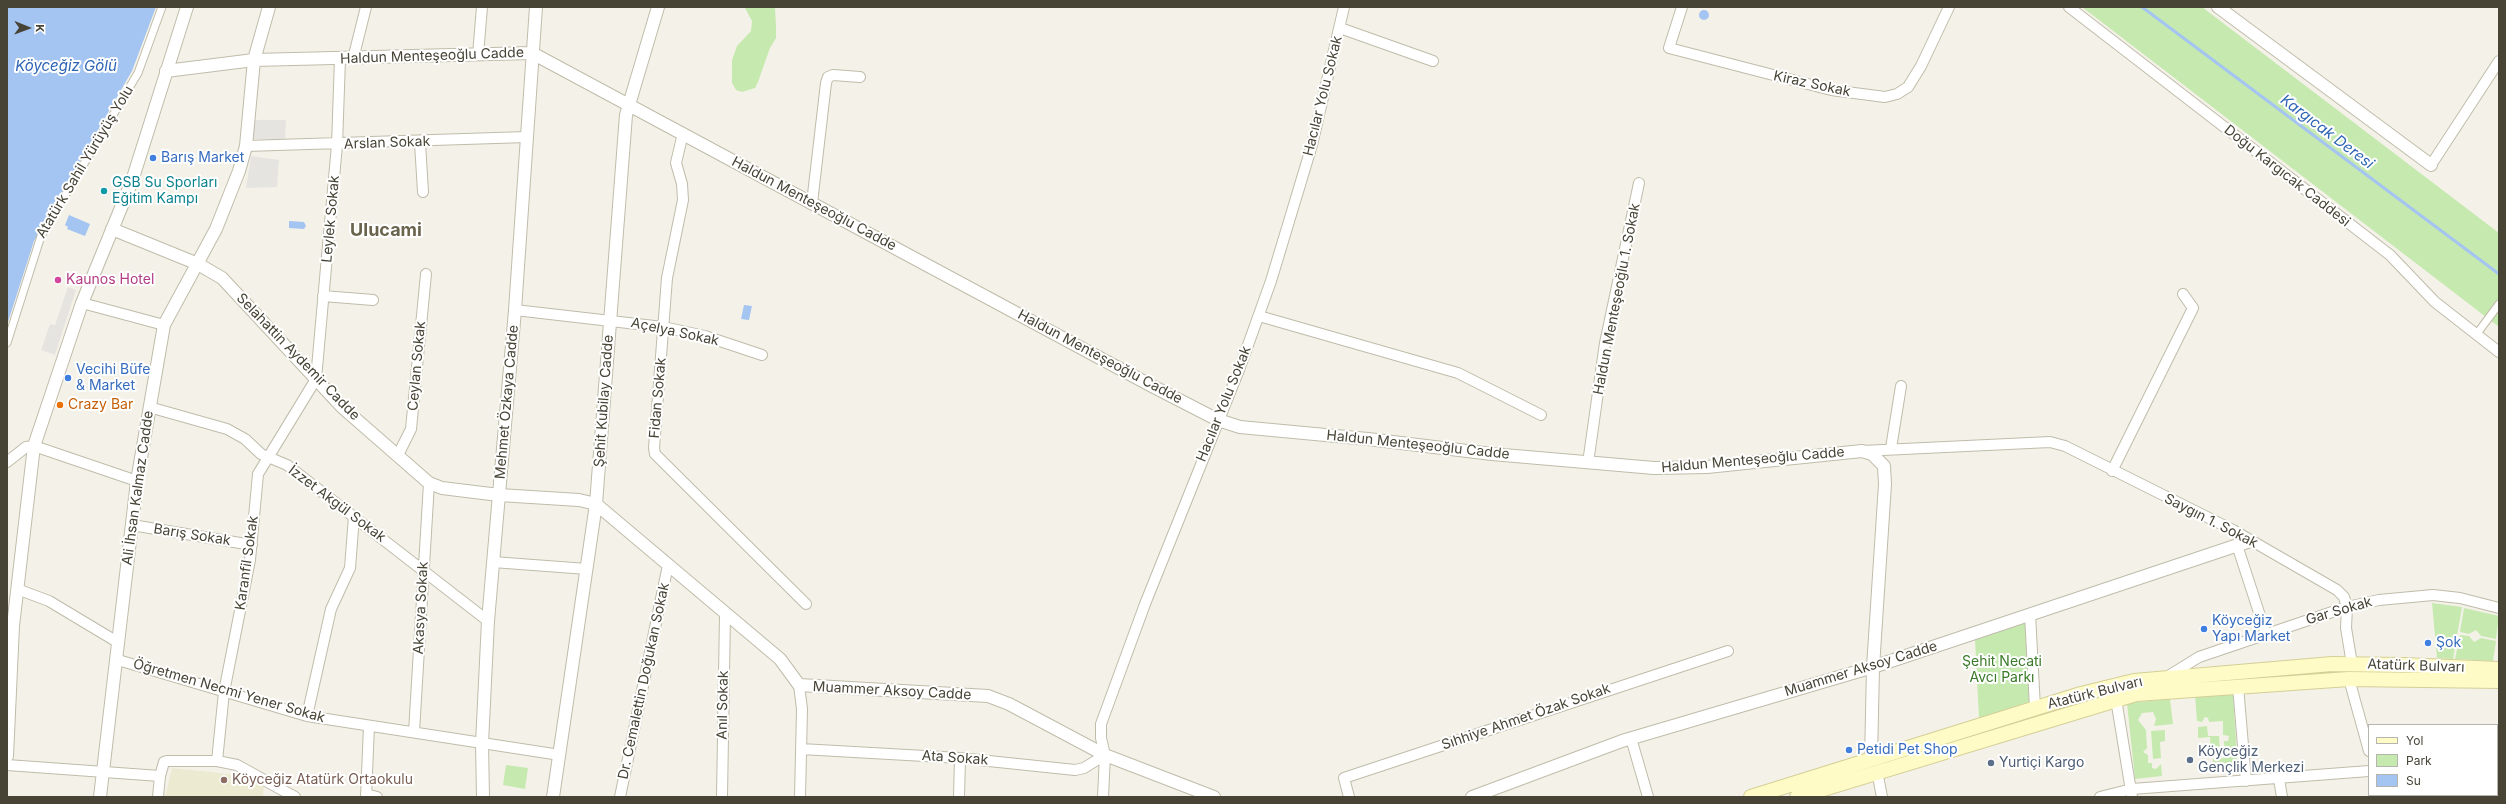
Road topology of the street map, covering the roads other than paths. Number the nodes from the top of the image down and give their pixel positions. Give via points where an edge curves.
1 (162, 7) edge
2 (187, 7) edge
3 (269, 7) edge
4 (366, 7) edge
5 (482, 7) edge
6 (536, 7) edge
7 (658, 7) edge
8 (1344, 7) edge
9 (1682, 7) edge
10 (1949, 7) edge
11 (2069, 7) edge
12 (2218, 7) edge
13 (1340, 28) junction
14 (532, 53) junction
15 (478, 55) junction
16 (340, 59) junction
17 (353, 59) junction
18 (254, 60) junction
19 (1433, 61) dead end
20 (2499, 61) edge
21 (166, 71) junction
22 (860, 77) dead end
23 (629, 103) junction
24 (683, 133) junction
25 (528, 137) junction
26 (420, 142) junction
27 (338, 144) junction
28 (246, 146) junction
29 (2431, 165) joint
30 (1639, 182) dead end
31 (423, 192) dead end
32 (812, 202) junction
33 (112, 229) junction
34 (198, 264) junction
35 (426, 274) dead end
36 (2183, 294) dead end
37 (323, 296) junction
38 (373, 300) dead end
39 (82, 303) junction
40 (2499, 304) edge
41 (515, 310) junction
42 (1259, 316) junction
43 (610, 319) junction
44 (164, 326) junction
45 (663, 327) junction
46 (2476, 335) junction
47 (7, 343) edge
48 (2499, 352) edge
49 (762, 355) dead end
50 (316, 379) junction
51 (1901, 386) dead end
52 (149, 408) junction
53 (1541, 415) dead end
54 (1218, 420) junction
55 (34, 446) junction
56 (1891, 448) junction
57 (1862, 451) junction
58 (398, 455) junction
59 (268, 457) junction
60 (7, 462) edge
61 (1588, 463) junction
62 (2112, 471) junction
63 (137, 481) junction
64 (429, 483) junction
65 (499, 495) junction
66 (596, 504) junction
67 (354, 516) junction
68 (132, 525) junction
69 (2250, 541) junction
70 (252, 544) junction
71 (2237, 545) junction
72 (493, 562) junction
73 (668, 565) junction
74 (587, 569) junction
75 (423, 570) junction
76 (17, 589) junction
77 (806, 604) dead end
78 (2347, 607) junction
79 (2499, 608) edge
80 (725, 614) junction
81 (2030, 614) junction
82 (488, 621) junction
83 (10, 626) edge
84 (2266, 634) junction
85 (120, 643) junction
86 (1728, 651) dead end
87 (118, 660) junction
88 (2352, 664) junction
89 (1873, 667) junction
90 (2499, 669) edge
91 (2164, 678) junction
92 (2349, 678) junction
93 (2499, 681) edge
94 (799, 686) junction
95 (2238, 686) junction
96 (224, 692) junction
97 (2116, 699) junction
98 (2035, 708) junction
99 (307, 716) junction
100 (369, 726) junction
101 (414, 732) junction
102 (1631, 738) junction
103 (482, 744) junction
104 (2368, 747) edge
105 (801, 749) junction
106 (560, 755) junction
107 (1105, 755) junction
108 (7, 756) edge
109 (960, 758) junction
110 (216, 761) junction
111 (7, 765) edge
112 (1874, 766) junction
113 (104, 770) junction
114 (2368, 771) edge
115 (160, 776) junction
116 (2279, 779) junction
117 (2246, 781) junction
118 (2132, 793) edge
119 (366, 795) edge
120 (100, 797) edge
121 (158, 797) edge
122 (295, 797) edge
123 (377, 797) edge
124 (483, 797) edge
125 (553, 797) edge
126 (620, 797) edge
127 (722, 797) edge
128 (800, 797) edge
129 (959, 797) edge
130 (1104, 797) edge
131 (1214, 797) edge
132 (1349, 797) edge
133 (1472, 797) edge
134 (1648, 797) edge
135 (1751, 797) edge
136 (1797, 797) edge
137 (1882, 797) edge
138 (2100, 797) edge
139 (2282, 797) edge

1 - 47 street, Atatürk Sahil Yürüyüş Yolu via 138,74 40,236
2 - 21 street
3 - 18 street, Ali İhsan Kalmaz Cadde
4 - 17 street
5 - 15 street
6 - 14 street, Mehmet Özkaya Cadde
7 - 23 street, Şehit Kubilay Cadde
8 - 13 street, Hacılar Yolu Sokak
9 - 10 street, Kiraz Sokak via 1669,48 1831,90 1885,97 1897,94 1908,87
11 - 46 street, Doğu Kargıcak Caddesi via 2384,250 2435,302
12 - 29 street
13 - 19 street
13 - 42 street, Hacılar Yolu Sokak via 1312,145 1281,252
14 - 15 street, Haldun Menteşeoğlu Cadde
14 - 23 street, Haldun Menteşeoğlu Cadde
14 - 25 street, Mehmet Özkaya Cadde
15 - 17 street, Haldun Menteşeoğlu Cadde
16 - 17 street, Haldun Menteşeoğlu Cadde
16 - 18 street, Haldun Menteşeoğlu Cadde
16 - 27 street, Leylek Sokak
18 - 21 street, Haldun Menteşeoğlu Cadde
18 - 28 street, Ali İhsan Kalmaz Cadde
20 - 29 street
21 - 33 street via 132,180
22 - 32 street via 828,77
23 - 24 street, Haldun Menteşeoğlu Cadde
23 - 43 street, Şehit Kubilay Cadde
24 - 32 street, Haldun Menteşeoğlu Cadde
24 - 45 street, Fidan Sokak via 676,163 683,200 669,263
25 - 26 street, Arslan Sokak
25 - 41 street, Mehmet Özkaya Cadde
26 - 27 street, Arslan Sokak
26 - 31 street
27 - 28 street, Arslan Sokak
27 - 37 street, Leylek Sokak
28 - 34 street, Ali İhsan Kalmaz Cadde via 228,200
30 - 61 street, Haldun Menteşeoğlu 1. Sokak via 1605,343
32 - 54 street, Haldun Menteşeoğlu Cadde
33 - 34 street, Selahattin Aydemir Cadde
33 - 39 street
34 - 44 street, Ali İhsan Kalmaz Cadde
34 - 50 street, Selahattin Aydemir Cadde via 230,285
35 - 58 street, Ceylan Sokak via 411,429
36 - 62 street via 2193,308
37 - 38 street
37 - 50 street, Leylek Sokak
39 - 44 street
39 - 55 street
40 - 46 street
41 - 43 street, Açelya Sokak
41 - 65 street, Mehmet Özkaya Cadde
42 - 53 street via 1458,373
42 - 54 street, Hacılar Yolu Sokak
43 - 45 street, Açelya Sokak
43 - 66 street, Şehit Kubilay Cadde
44 - 52 street, Ali İhsan Kalmaz Cadde
45 - 49 street, Açelya Sokak via 705,336
45 - 77 street, Fidan Sokak via 655,454
46 - 48 street, Doğu Kargıcak Caddesi
50 - 58 street, Selahattin Aydemir Cadde via 342,407
50 - 59 street, Karanfil Sokak
51 - 56 street
52 - 59 street, İzzet Akgül Sokak via 227,429
52 - 63 street, Ali İhsan Kalmaz Cadde
54 - 61 street, Haldun Menteşeoğlu Cadde via 1250,429
54 - 107 street, Hacılar Yolu Sokak via 1145,604 1101,724
55 - 60 street via 26,447
55 - 63 street
55 - 76 street
56 - 57 street, Saygın 1. Sokak
56 - 62 street, Saygın 1. Sokak via 2050,442 2065,446
57 - 61 street, Haldun Menteşeoğlu Cadde via 1707,467 1654,468
57 - 89 street, Haldun Menteşeoğlu Cadde via 1872,454 1881,461 1885,472
58 - 64 street, Selahattin Aydemir Cadde
59 - 67 street, İzzet Akgül Sokak via 295,470
59 - 70 street, Karanfil Sokak via 260,469 256,482
62 - 69 street, Saygın 1. Sokak
63 - 68 street, Ali İhsan Kalmaz Cadde
64 - 65 street, Selahattin Aydemir Cadde via 442,488
64 - 75 street, Akasya Sokak
65 - 66 street, Muammer Aksoy Cadde via 584,500
65 - 72 street, Mehmet Özkaya Cadde
66 - 73 street, Muammer Aksoy Cadde
66 - 74 street, Şehit Kubilay Cadde
67 - 75 street, İzzet Akgül Sokak
67 - 99 street via 350,568 331,608
68 - 70 street, Barış Sokak
68 - 85 street, Ali İhsan Kalmaz Cadde
69 - 71 street, Muammer Aksoy Cadde
69 - 78 street, Saygın 1. Sokak via 2329,584 2344,597
70 - 96 street, Karanfil Sokak
71 - 81 street, Muammer Aksoy Cadde
71 - 84 street
72 - 74 street
72 - 82 street, Mehmet Özkaya Cadde
73 - 80 street, Muammer Aksoy Cadde
73 - 126 street, Dr. Cemalettin Doğukan Sokak
74 - 106 street, Şehit Kubilay Cadde
75 - 82 street, İzzet Akgül Sokak
75 - 101 street, Akasya Sokak
76 - 83 street
76 - 85 street via 49,601
78 - 79 street, Gar Sokak via 2395,597 2433,595 2460,598
78 - 84 street, Gar Sokak
78 - 88 street via 2346,628
80 - 94 street, Muammer Aksoy Cadde via 780,659
80 - 127 street, Anıl Sokak
81 - 89 street, Muammer Aksoy Cadde
81 - 98 street
82 - 103 street, Mehmet Özkaya Cadde
83 - 108 street
84 - 91 street, Gar Sokak via 2199,657
85 - 87 street, Ali İhsan Kalmaz Cadde
86 - 132 street, Sıhhiye Ahmet Özak Sokak via 1344,778
87 - 96 street, Öğretmen Necmi Yener Sokak
87 - 113 street, Ali İhsan Kalmaz Cadde
88 - 90 main road, Atatürk Bulvarı
88 - 91 main road, Atatürk Bulvarı
89 - 102 street, Muammer Aksoy Cadde
89 - 112 street, Haldun Menteşeoğlu Cadde
91 - 98 main road, Atatürk Bulvarı via 2115,685
92 - 93 main road, Atatürk Bulvarı
92 - 95 main road, Atatürk Bulvarı
92 - 104 street
94 - 105 street via 802,709
94 - 107 street, Muammer Aksoy Cadde via 988,696 1009,704
95 - 97 main road, Atatürk Bulvarı via 2152,692
95 - 117 street
96 - 99 street, Öğretmen Necmi Yener Sokak
96 - 110 street, Karanfil Sokak
97 - 112 main road, Atatürk Bulvarı
97 - 118 street
98 - 112 main road, Atatürk Bulvarı
99 - 100 street, Öğretmen Necmi Yener Sokak
100 - 101 street, Öğretmen Necmi Yener Sokak
100 - 119 street
101 - 103 street, Öğretmen Necmi Yener Sokak
102 - 133 street, Muammer Aksoy Cadde
102 - 134 street
103 - 106 street, Öğretmen Necmi Yener Sokak
103 - 124 street, Mehmet Özkaya Cadde
105 - 109 street, Ata Sokak
105 - 128 street
106 - 125 street, Şehit Kubilay Cadde
107 - 109 street, Ata Sokak via 1084,768 1075,770
107 - 130 street, Hacılar Yolu Sokak
107 - 131 street, Muammer Aksoy Cadde
109 - 129 street
110 - 115 street via 167,760
110 - 122 street via 237,765
111 - 113 street
112 - 135 main road, Atatürk Bulvarı
112 - 136 main road, Atatürk Bulvarı
112 - 137 street
113 - 115 street
113 - 120 street, Ali İhsan Kalmaz Cadde
114 - 116 street
115 - 121 street
116 - 117 street
116 - 139 street
117 - 118 street
118 - 138 street
119 - 123 street

